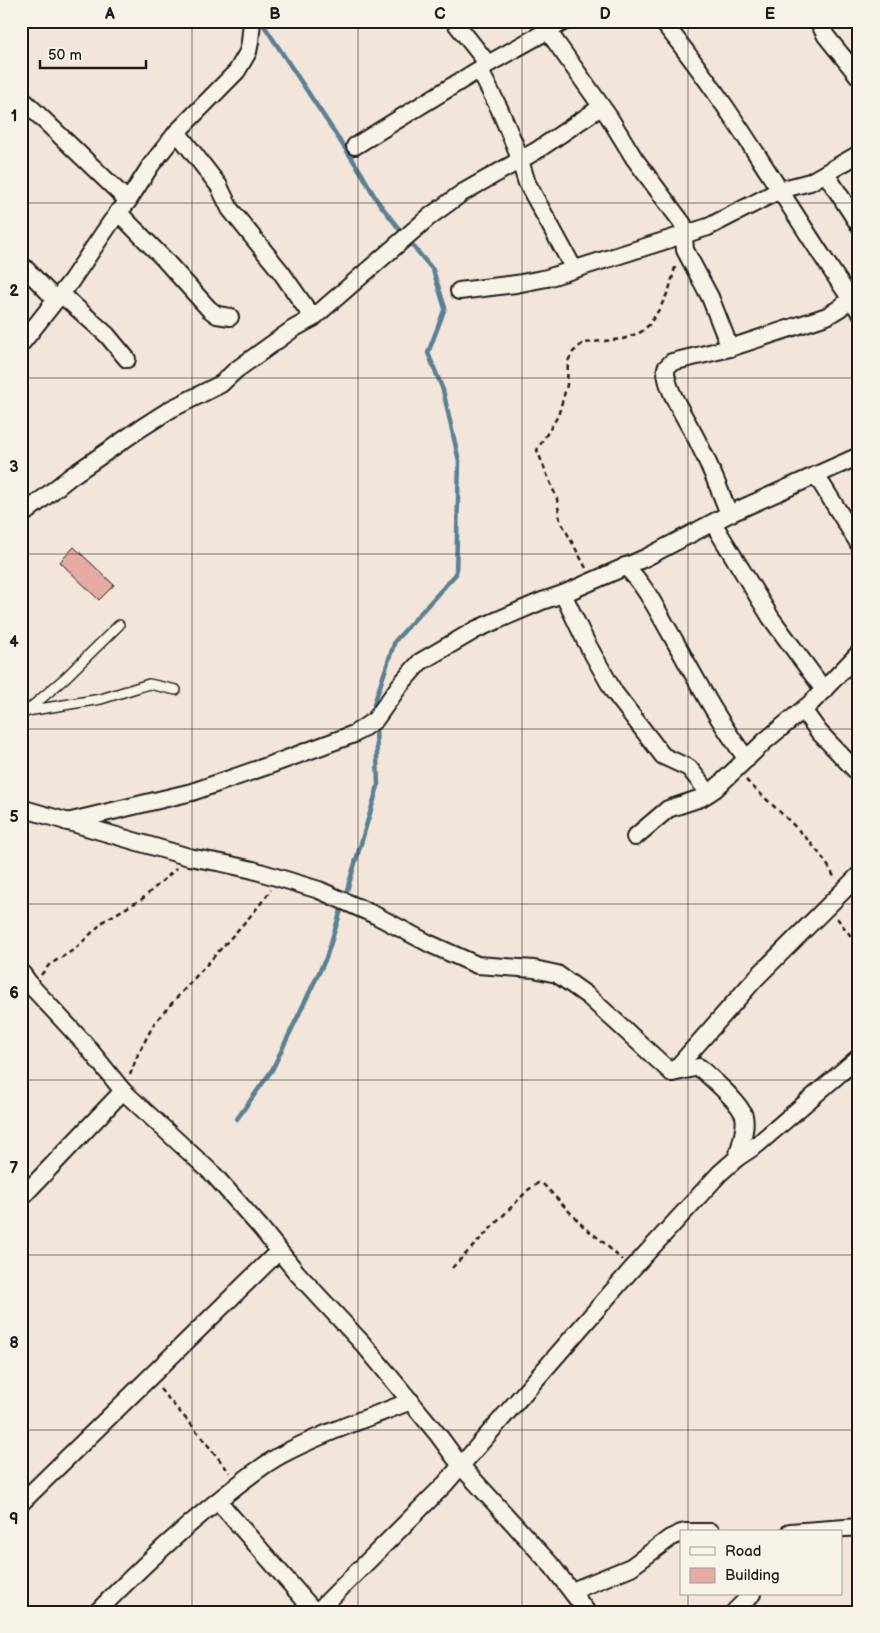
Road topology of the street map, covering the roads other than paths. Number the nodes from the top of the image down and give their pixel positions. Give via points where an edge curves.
1 (252, 21) edge
2 (454, 21) edge
3 (565, 21) edge
4 (662, 21) edge
5 (822, 28) edge
6 (548, 31) junction
7 (484, 67) junction
8 (859, 77) edge
9 (21, 98) edge
10 (601, 107) junction
11 (177, 132) junction
12 (355, 146) dead end
13 (859, 154) edge
14 (520, 160) junction
15 (826, 174) junction
16 (780, 190) junction
17 (123, 207) junction
18 (859, 225) edge
19 (685, 238) junction
20 (21, 264) edge
21 (574, 269) junction
22 (458, 292) dead end
23 (854, 294) edge
24 (58, 297) junction
25 (859, 311) edge
26 (230, 317) dead end
27 (313, 318) junction
28 (21, 344) edge
29 (730, 348) junction
30 (126, 359) dead end
31 (859, 456) edge
32 (816, 475) junction
33 (729, 514) junction
34 (21, 516) edge
35 (713, 523) junction
36 (859, 544) edge
37 (625, 566) junction
38 (563, 594) junction
39 (119, 625) dead end
40 (859, 653) edge
41 (176, 690) dead end
42 (824, 690) junction
43 (803, 710) junction
44 (24, 713) edge
45 (741, 765) junction
46 (859, 774) edge
47 (709, 793) junction
48 (21, 808) edge
49 (67, 822) junction
50 (635, 837) dead end
51 (859, 875) edge
52 (21, 972) edge
53 (27, 993) edge
54 (859, 1056) edge
55 (672, 1073) junction
56 (123, 1091) junction
57 (737, 1158) junction
58 (21, 1198) edge
59 (279, 1251) junction
60 (411, 1401) junction
61 (461, 1466) junction
62 (218, 1501) junction
63 (21, 1503) edge
64 (859, 1527) edge
65 (819, 1530) edge
66 (680, 1533) edge
67 (572, 1591) junction
68 (750, 1596) edge
69 (97, 1612) edge
70 (316, 1612) edge
71 (587, 1612) edge
72 (734, 1612) edge

1 - 11 street via 248,52 237,72
2 - 7 street
3 - 6 street
4 - 16 street via 691,56
5 - 8 street
6 - 7 street
6 - 10 street
7 - 12 street
7 - 14 street
9 - 17 street
10 - 14 street
10 - 19 street via 679,218
11 - 17 street
11 - 27 street via 219,186 230,209 276,264
13 - 15 street
14 - 21 street via 527,183
14 - 27 street via 462,193 429,217
15 - 16 street
15 - 18 street
16 - 19 street
16 - 23 street
17 - 24 street
17 - 26 street via 209,309 217,315
19 - 21 street
19 - 29 street via 685,250 710,297
20 - 24 street
21 - 22 street via 547,278
23 - 25 street
23 - 29 street via 827,316
24 - 28 street
24 - 30 street via 107,335
27 - 34 street via 293,329 220,384 138,430
29 - 33 street via 672,362 665,370 676,402 698,442
31 - 32 street
32 - 33 street
32 - 36 street
33 - 35 street
35 - 37 street
35 - 42 street via 771,618
37 - 38 street
37 - 45 street via 646,590 733,741
38 - 47 street via 614,692 663,756 689,768
38 - 49 street via 477,629 429,656 412,670 375,720 354,734 192,792
39 - 44 lane
40 - 42 street
41 - 44 lane via 149,684 101,699
42 - 43 street
43 - 45 street
43 - 46 street
45 - 47 street
47 - 50 street via 668,809
48 - 49 street
49 - 55 street via 190,857 222,862 344,900 477,965 534,969 562,976
51 - 55 street via 756,978
52 - 53 street
53 - 56 street via 85,1044
54 - 57 street via 763,1140
55 - 57 street via 699,1067 742,1110 744,1127
56 - 58 street
56 - 59 street via 214,1175
57 - 61 street via 709,1184
59 - 60 street
59 - 63 street
60 - 61 street
60 - 62 street via 281,1455
61 - 67 street
61 - 70 street
62 - 69 street via 165,1545
62 - 70 street
64 - 65 street
66 - 67 street via 631,1567
67 - 71 street
68 - 72 street

